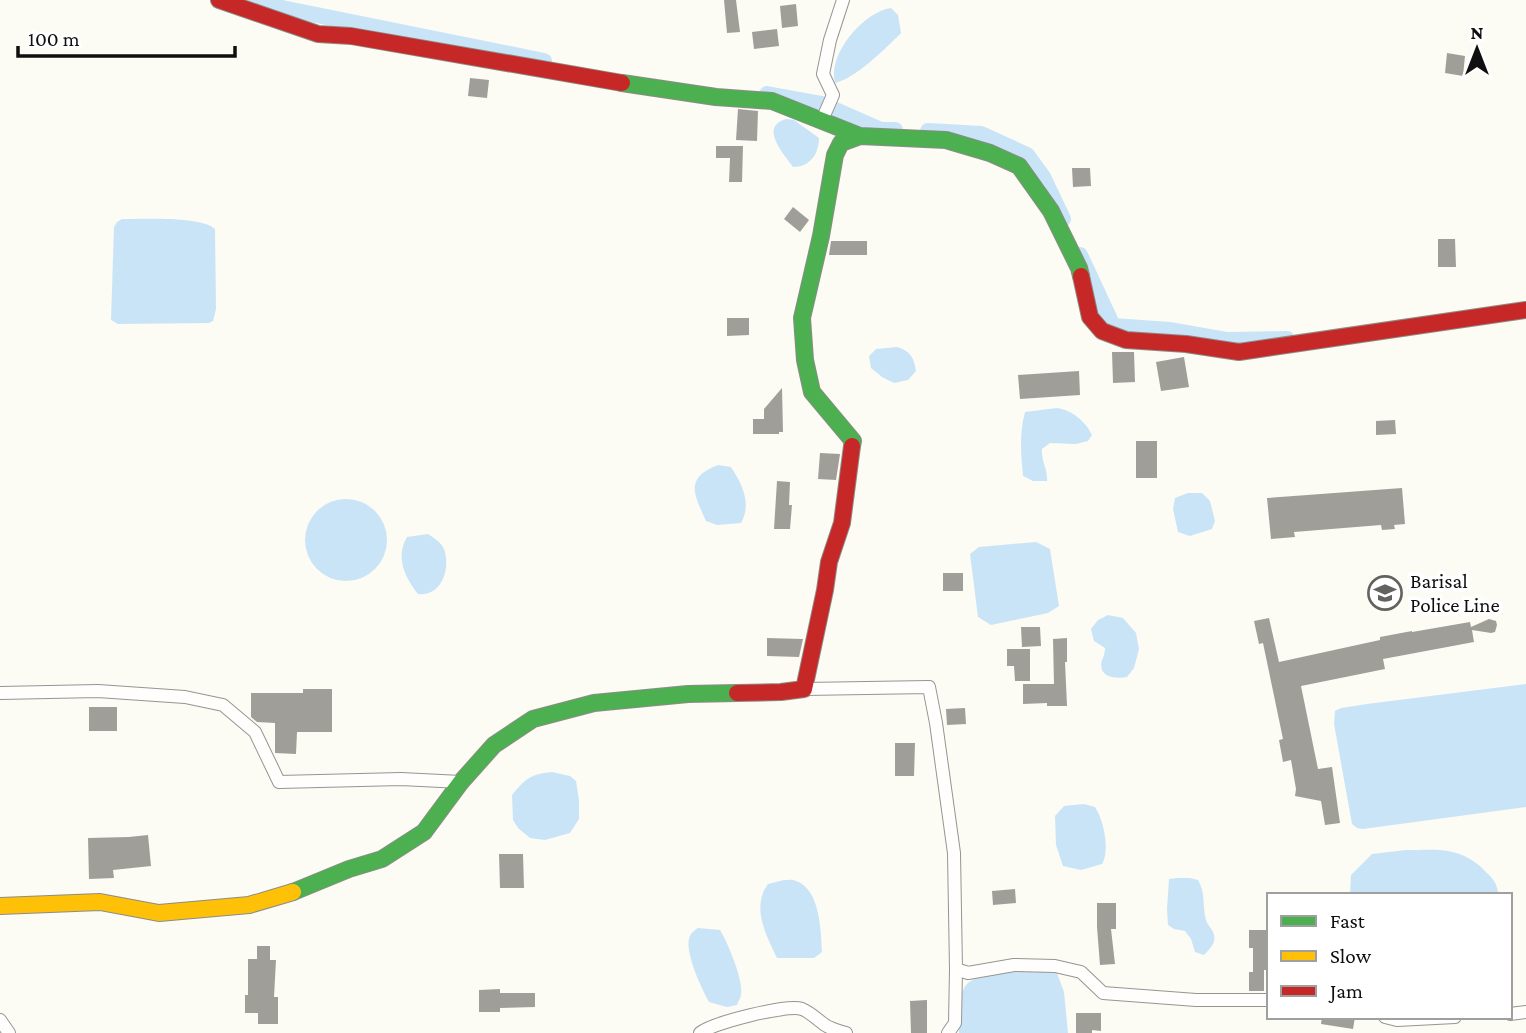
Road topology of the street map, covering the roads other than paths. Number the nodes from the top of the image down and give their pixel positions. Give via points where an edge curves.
1 (219, 0) edge
2 (843, 0) edge
3 (822, 120) junction
4 (860, 136) junction
5 (1526, 310) edge
6 (804, 689) junction
7 (0, 694) edge
8 (461, 782) junction
9 (0, 906) edge
10 (956, 969) junction
11 (1267, 1000) edge
12 (1392, 1019) edge
13 (1416, 1019) edge
14 (0, 1020) edge
15 (9, 1033) edge
16 (700, 1033) edge
17 (846, 1033) edge
18 (948, 1033) edge

1 - 3 street via 318,34 716,97 772,101
2 - 3 street via 822,74 833,95
3 - 4 street
4 - 5 street via 946,140 1019,166 1051,211 1079,268 1090,317 1102,331 1126,340 1239,352
4 - 6 street via 841,142 835,155 802,318 813,392 853,442 842,523 829,562
6 - 8 street via 594,703 533,719 494,746
6 - 10 street via 929,687 954,853
7 - 8 street via 98,691 185,697 223,705 256,732 279,782
8 - 9 street via 424,832 382,859 249,905 159,913 100,902
10 - 11 street via 968,973 1014,965 1055,966 1081,972 1103,993
10 - 18 street via 955,1023
12 - 13 street
14 - 15 street
16 - 17 street via 778,1009 800,1009

